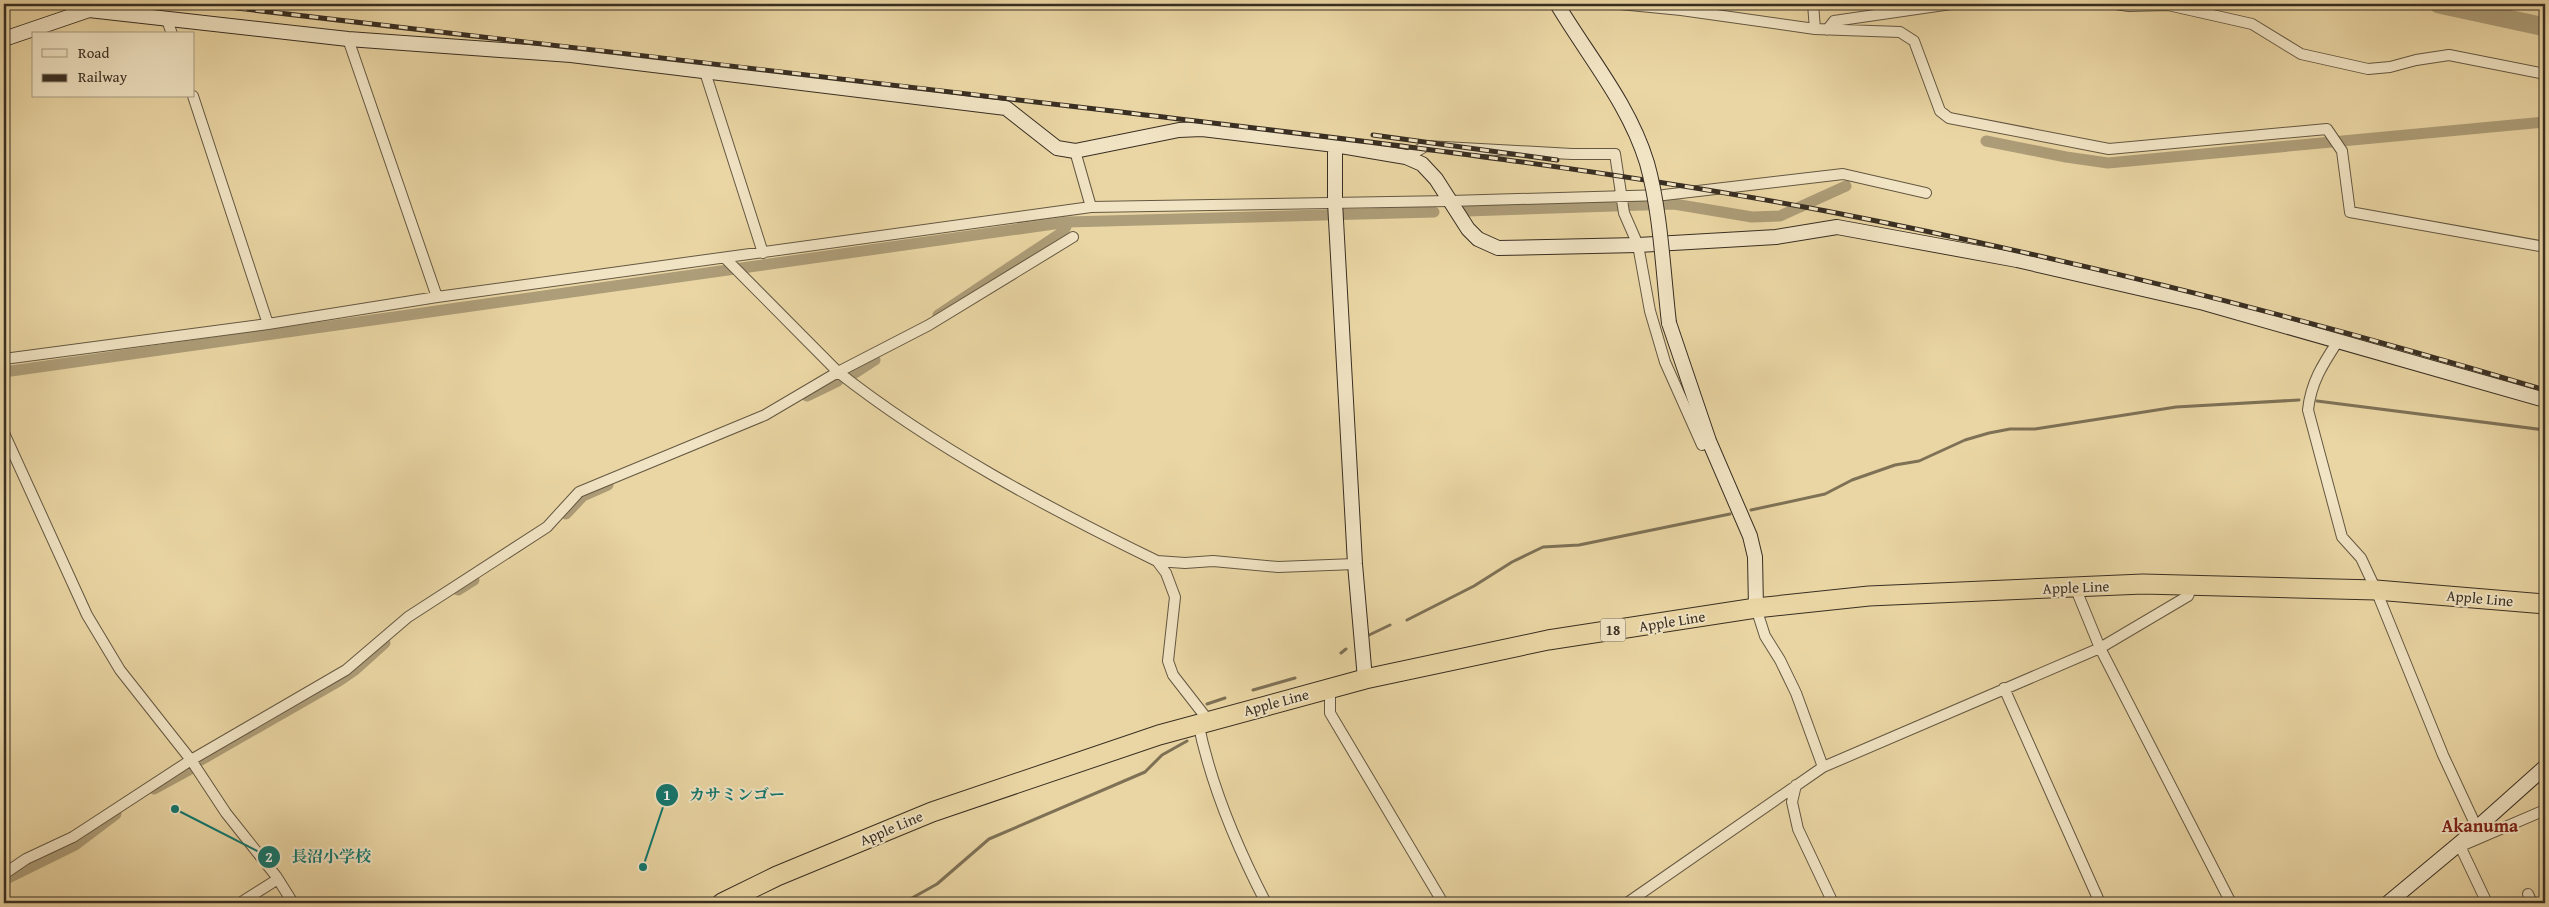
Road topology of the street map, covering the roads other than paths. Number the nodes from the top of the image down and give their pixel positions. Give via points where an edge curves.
1 (1557, 4) edge
2 (1620, 4) edge
3 (1813, 4) edge
4 (1951, 4) edge
5 (2116, 4) edge
6 (167, 20) junction
7 (1815, 29) junction
8 (1827, 30) junction
9 (171, 32) edge
10 (4, 39) edge
11 (348, 39) junction
12 (704, 72) junction
13 (2545, 74) edge
14 (194, 98) edge
15 (1335, 145) junction
16 (1075, 151) junction
17 (1406, 157) junction
18 (1926, 193) dead end
19 (1624, 198) junction
20 (1450, 201) junction
21 (1335, 205) junction
22 (1091, 207) junction
23 (1073, 237) dead end
24 (1638, 245) junction
25 (2545, 247) edge
26 (763, 252) junction
27 (727, 261) junction
28 (437, 298) junction
29 (268, 324) junction
30 (2338, 341) junction
31 (4, 359) edge
32 (838, 372) junction
33 (2545, 400) edge
34 (4, 433) edge
35 (1710, 441) junction
36 (1156, 561) junction
37 (1355, 564) junction
38 (2193, 584) junction
39 (2075, 586) junction
40 (2376, 590) junction
41 (2545, 604) edge
42 (1756, 608) junction
43 (2100, 648) junction
44 (1365, 679) junction
45 (1330, 688) junction
46 (2004, 688) junction
47 (1203, 721) junction
48 (191, 760) junction
49 (1823, 767) junction
50 (2545, 767) edge
51 (1796, 785) junction
52 (2545, 810) edge
53 (2477, 828) junction
54 (2456, 847) junction
55 (4, 874) edge
56 (278, 879) junction
57 (240, 903) edge
58 (293, 903) edge
59 (722, 903) edge
60 (1266, 903) edge
61 (1443, 903) edge
62 (1627, 903) edge
63 (1833, 903) edge
64 (2100, 903) edge
65 (2231, 903) edge
66 (2388, 903) edge
67 (2488, 903) edge

1 - 35 street, bridge via 1620,101 1646,163 1654,200 1669,323
2 - 7 street
3 - 7 street
4 - 8 street via 1834,20
5 - 13 street via 2168,5 2252,24 2301,54 2368,69 2449,55
6 - 9 street
6 - 10 street via 89,10
6 - 11 street
7 - 8 street
8 - 25 street via 1900,32 1914,40 1940,111 1949,118 2110,149 2327,130 2342,151 2350,212
11 - 12 street via 571,55
11 - 28 street
12 - 16 street via 1006,108 1057,148
12 - 26 street
14 - 29 street
15 - 16 street via 1202,129 1178,130
15 - 17 street
15 - 21 street
16 - 22 street
17 - 19 street via 1426,146 1615,154
17 - 20 street via 1422,164
18 - 19 street via 1843,174
19 - 20 street
19 - 24 street via 1624,213
20 - 21 street
20 - 24 street via 1468,230 1478,239 1498,248
21 - 22 street
21 - 37 street
22 - 26 street
23 - 32 street via 929,325
24 - 30 street via 1776,237 1837,227 2036,264 2204,303
24 - 35 street via 1650,311 1665,362 1702,445
26 - 27 street
27 - 28 street
27 - 32 street
28 - 29 street
29 - 31 street
30 - 33 street
30 - 40 street via 2316,374 2308,410 2342,537 2361,558
32 - 36 street via 944,444 1072,520
32 - 48 street via 765,415 579,492 547,527 408,617 346,670
34 - 48 street via 87,615 120,670
35 - 42 street via 1750,536 1755,557
36 - 37 street via 1214,560 1278,567
36 - 47 street via 1166,573 1175,597 1168,661 1173,675
37 - 44 street
38 - 39 highway, Apple Line / 18
38 - 40 highway, Apple Line / 18
38 - 43 street via 2188,596
39 - 42 highway, Apple Line / 18 via 1870,596
39 - 43 street
40 - 41 highway, Apple Line / 18
40 - 53 street via 2443,755
42 - 44 highway, Apple Line / 18 via 1548,640
42 - 49 street via 1765,636 1796,693
43 - 46 street
43 - 65 street
44 - 45 highway, Apple Line / 18
45 - 47 highway, Apple Line / 18
45 - 61 street via 1330,713
46 - 49 street
46 - 64 street
47 - 59 highway, Apple Line / 18 via 932,812 777,876
47 - 60 street via 1203,746 1244,862
48 - 55 street via 73,837 26,859
48 - 56 street via 226,813
49 - 51 street
50 - 53 street
51 - 62 street
51 - 63 street via 1792,802 1798,829
52 - 54 street
53 - 54 street
54 - 66 street
54 - 67 street
56 - 57 street
56 - 58 street

